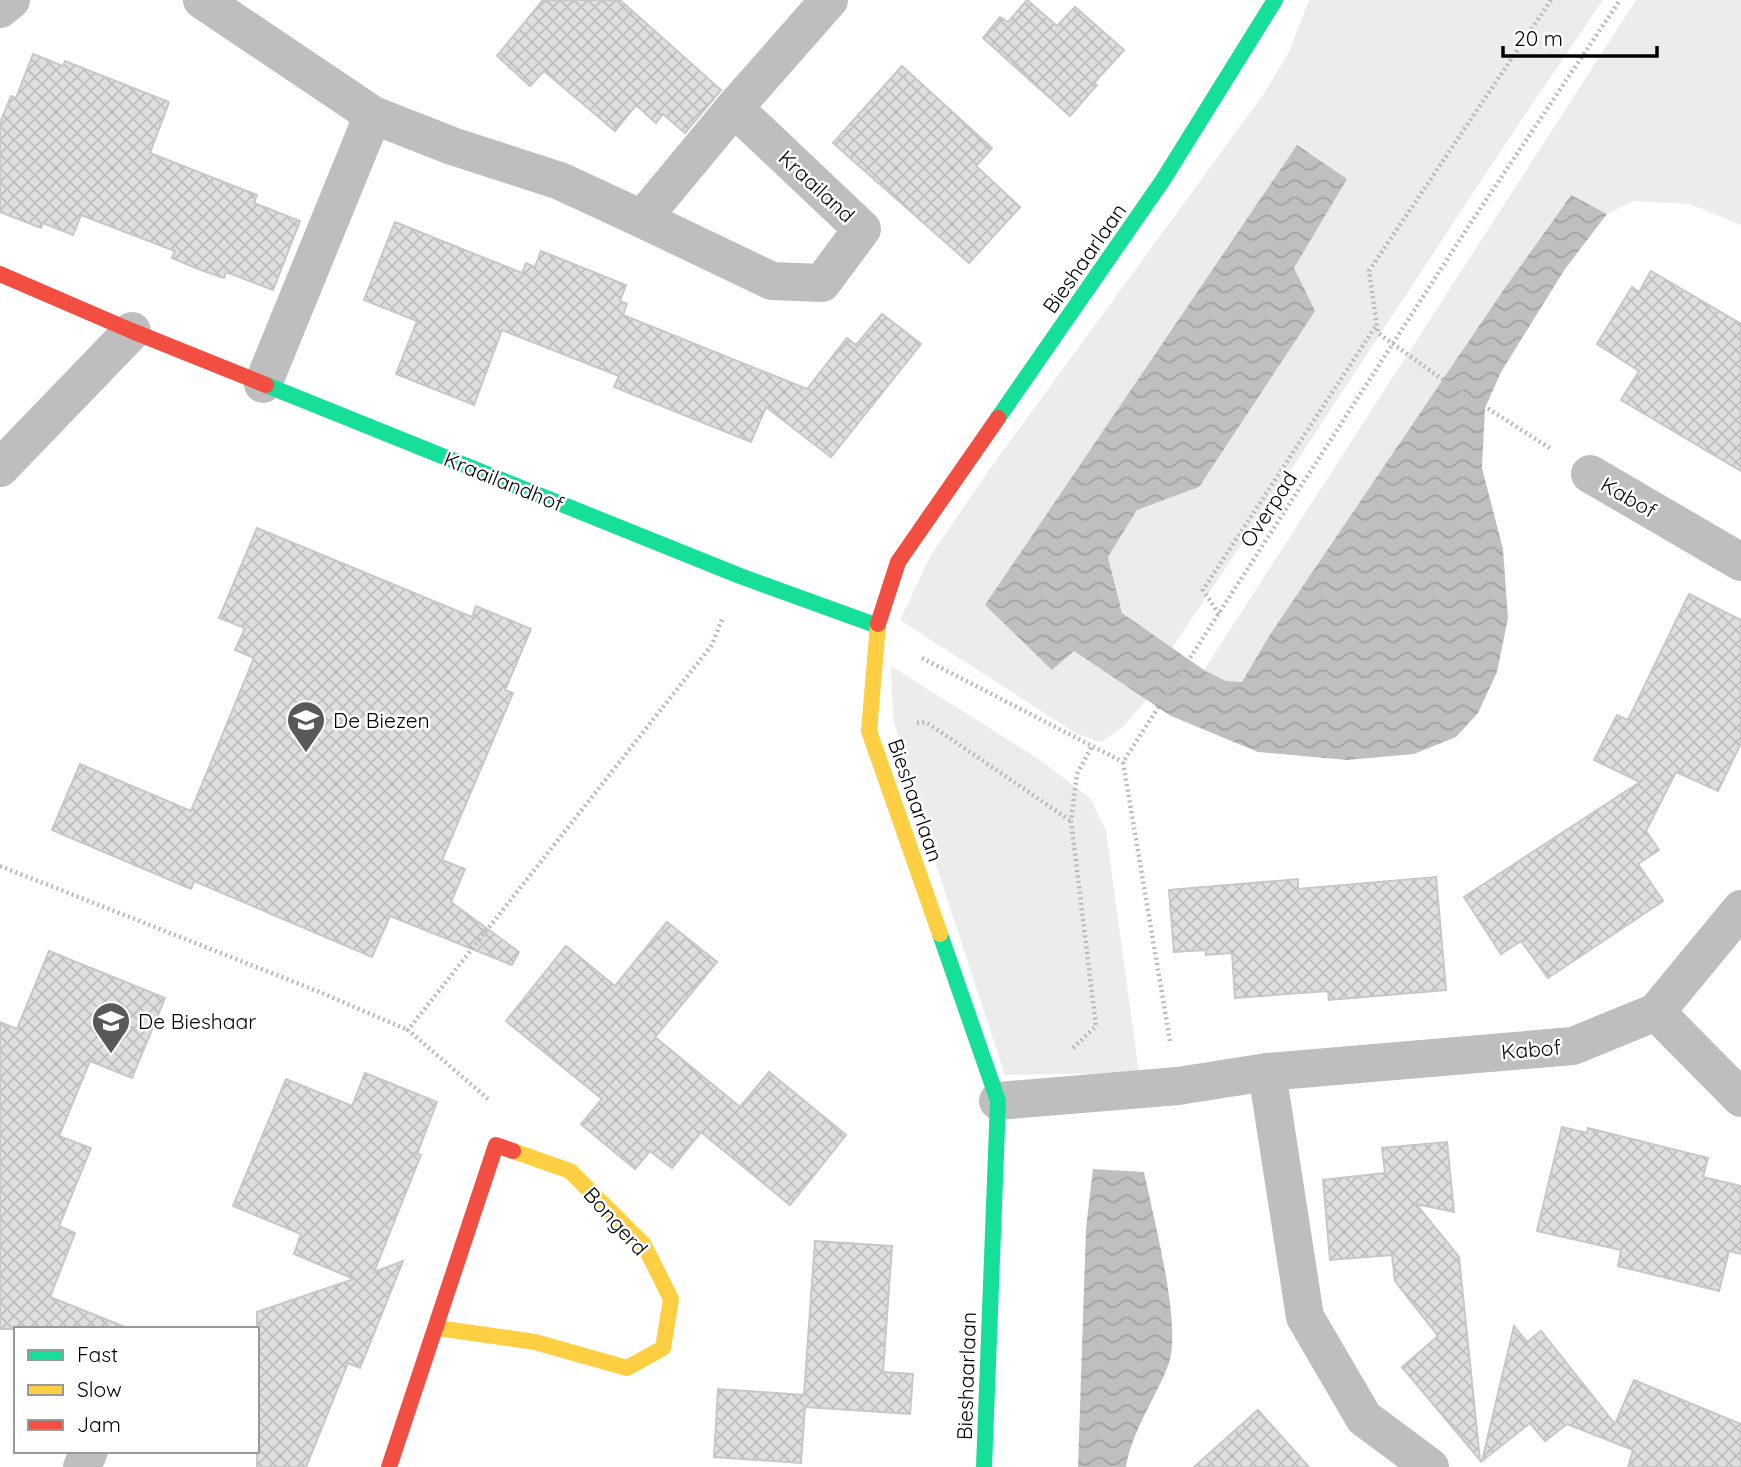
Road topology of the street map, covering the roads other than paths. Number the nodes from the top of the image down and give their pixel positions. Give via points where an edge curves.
1 (10, 0) edge
2 (202, 0) edge
3 (829, 0) edge
4 (1275, 0) edge
5 (0, 9) edge
6 (734, 108) junction
7 (373, 116) junction
8 (642, 219) junction
9 (0, 274) edge
10 (132, 331) junction
11 (262, 384) junction
12 (0, 468) edge
13 (1590, 474) road end
14 (1741, 562) edge
15 (878, 626) junction
16 (1741, 909) edge
17 (1656, 1012) junction
18 (1267, 1072) junction
19 (1741, 1098) edge
20 (998, 1101) junction
21 (437, 1328) junction
22 (389, 1467) edge
23 (984, 1467) edge
24 (1430, 1467) edge

1 - 5 street
2 - 7 street, Kraailand
3 - 6 street
4 - 15 street, Bieshaarlaan via 1163,180 898,562
6 - 8 street
6 - 8 street, Kraailand via 862,229 822,283 772,281
7 - 8 street, Kraailand via 560,181
7 - 11 street
9 - 10 street, Kraailandhof
10 - 11 street, Kraailandhof
10 - 12 street
11 - 15 street, Kraailandhof via 740,576
13 - 14 street, Kabof
15 - 20 street, Bieshaarlaan via 869,731
16 - 17 street, Kabof
17 - 18 street, Kabof via 1573,1046
17 - 19 street
18 - 20 street, Kabof via 1178,1086
18 - 24 street via 1304,1317 1364,1418
20 - 23 street, Bieshaarlaan
21 - 21 street, Bongerd via 535,1342 627,1368 663,1348 671,1299 644,1245 570,1171 496,1145
21 - 22 street

